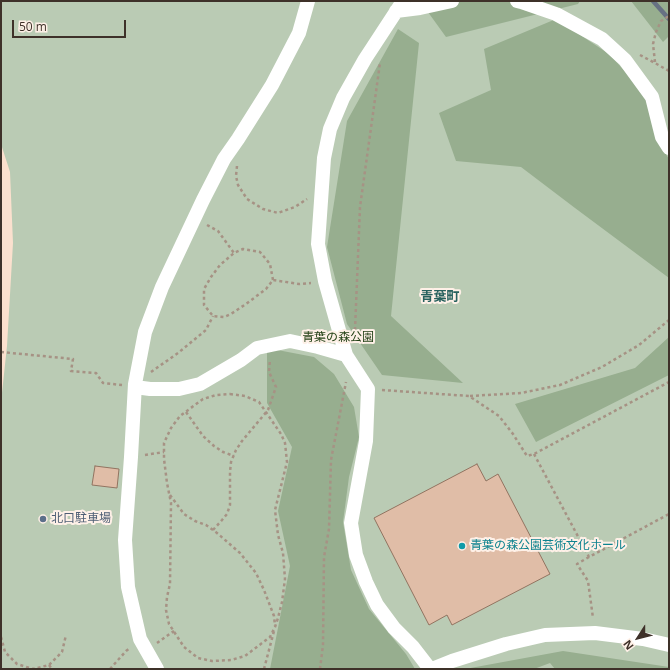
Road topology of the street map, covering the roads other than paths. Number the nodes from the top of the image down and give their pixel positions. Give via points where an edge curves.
1 (308, 1) edge
2 (452, 1) edge
3 (517, 1) edge
4 (399, 6) edge
5 (669, 148) edge
6 (346, 355) junction
7 (135, 385) junction
8 (669, 645) edge
9 (157, 669) edge
10 (431, 669) edge

1 - 7 street via 286,59 224,160 162,287 145,332
2 - 4 street via 420,8
3 - 5 street via 556,14 602,39 625,60 652,96 662,137
4 - 6 street via 346,92 330,129 324,158 318,244 325,281
6 - 7 street via 290,341 257,348 200,384 178,389 150,389
6 - 10 street via 368,389 366,441 351,523 356,555 377,605
7 - 9 street via 125,540 128,587 144,645
8 - 10 street via 595,633 545,635 506,644

